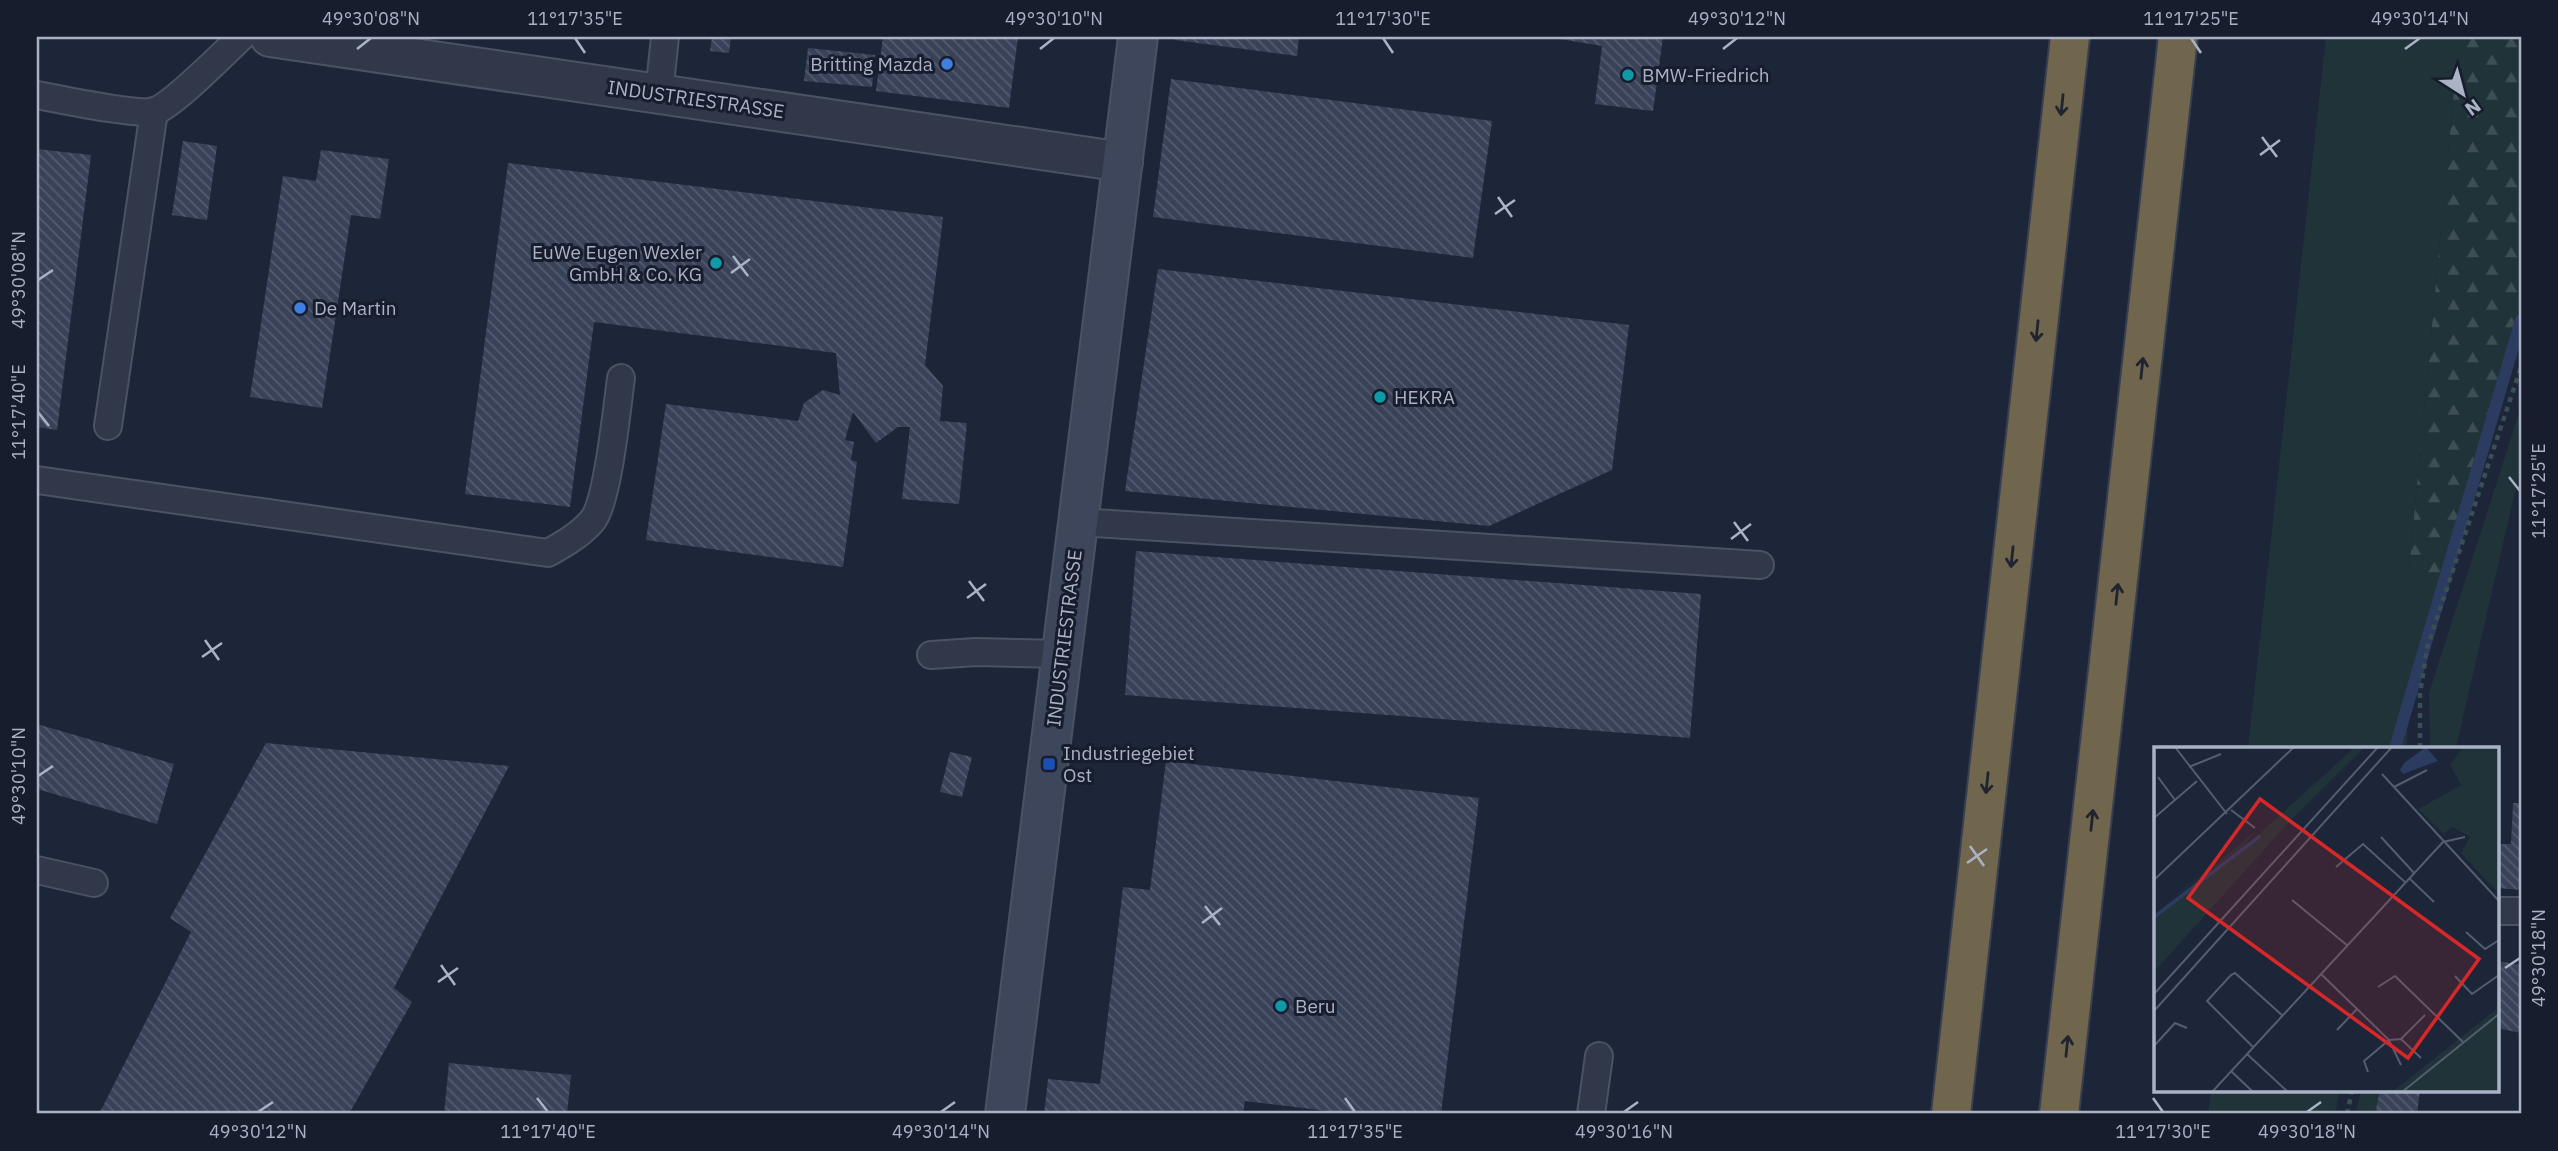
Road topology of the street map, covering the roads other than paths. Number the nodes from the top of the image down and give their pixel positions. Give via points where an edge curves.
1 (241, 37) edge
2 (270, 37) edge
3 (665, 37) edge
4 (1138, 37) edge
5 (2070, 37) edge
6 (2178, 37) edge
7 (659, 94) junction
8 (37, 95) edge
9 (154, 111) junction
10 (1123, 162) junction
11 (621, 378) dead end
12 (108, 426) dead end
13 (37, 480) edge
14 (1079, 522) junction
15 (1760, 565) dead end
16 (1062, 654) junction
17 (931, 655) dead end
18 (37, 870) edge
19 (94, 883) dead end
20 (2498, 911) edge
21 (2521, 911) edge
22 (1599, 1056) dead end
23 (1004, 1114) edge
24 (1591, 1114) edge
25 (1951, 1114) edge
26 (2059, 1114) edge

1 - 9 lane
2 - 7 street, INDUSTRIESTRASSE
3 - 7 lane
4 - 10 street, INDUSTRIESTRASSE
5 -> 25 highway
26 -> 6 highway
7 - 10 street, INDUSTRIESTRASSE
8 - 9 lane
9 - 12 lane
10 - 14 street, INDUSTRIESTRASSE
11 - 13 lane via 603,495 594,519 574,538 548,552
14 - 15 lane
14 - 16 street, INDUSTRIESTRASSE
16 - 17 lane
16 - 23 street, INDUSTRIESTRASSE
18 - 19 lane
20 - 21 lane
22 - 24 lane

